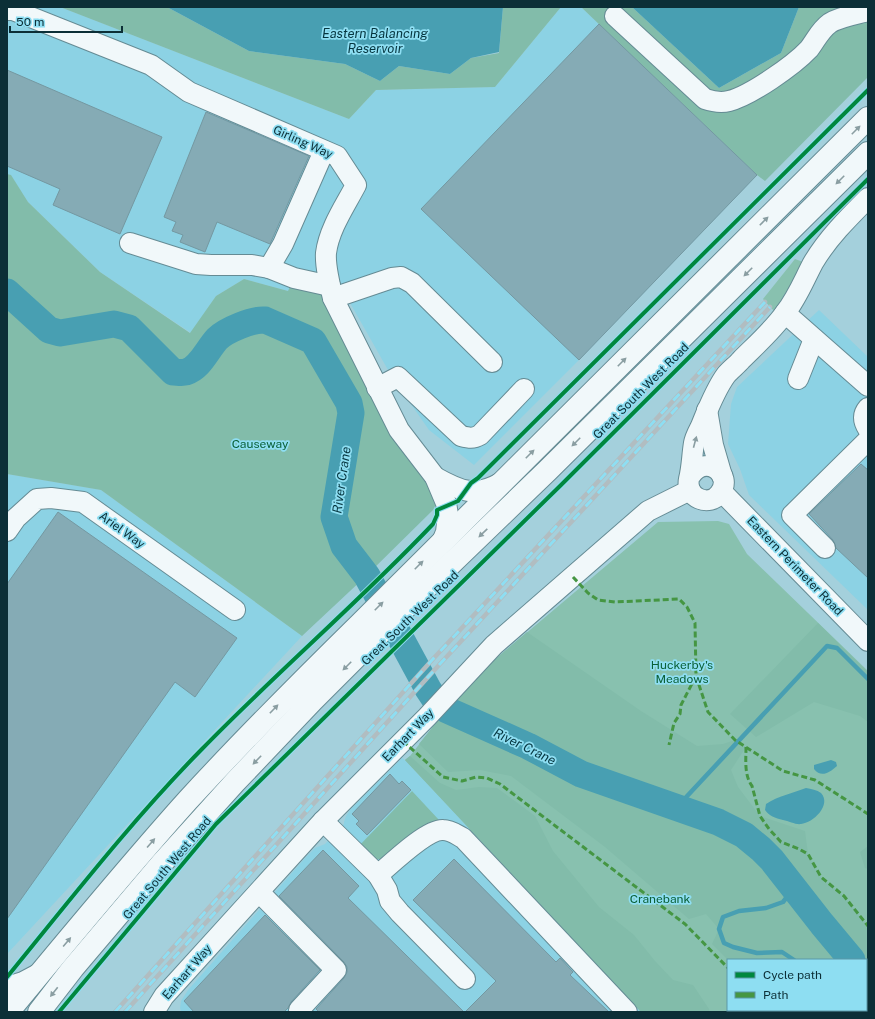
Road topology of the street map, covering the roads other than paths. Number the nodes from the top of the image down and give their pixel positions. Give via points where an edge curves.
1 (7, 10) edge
2 (868, 11) edge
3 (615, 16) dead end
4 (868, 118) edge
5 (324, 151) junction
6 (868, 153) edge
7 (868, 198) edge
8 (130, 243) dead end
9 (269, 268) junction
10 (332, 292) junction
11 (785, 313) junction
12 (814, 338) junction
13 (492, 362) dead end
14 (798, 379) dead end
15 (868, 386) edge
16 (377, 388) junction
17 (524, 389) dead end
18 (868, 408) edge
19 (707, 410) junction
20 (868, 428) edge
21 (868, 440) edge
22 (435, 477) junction
23 (503, 482) junction
24 (690, 483) junction
25 (722, 484) junction
26 (7, 531) edge
27 (442, 542) junction
28 (825, 548) dead end
29 (235, 610) dead end
30 (368, 631) junction
31 (868, 641) edge
32 (323, 821) junction
33 (378, 875) junction
34 (259, 892) junction
35 (42, 972) junction
36 (466, 979) dead end
37 (7, 987) edge
38 (8, 1012) edge
39 (39, 1012) edge
40 (154, 1012) edge
41 (301, 1012) edge
42 (627, 1012) edge

1 - 5 street, Girling Way via 13,10 151,65 189,92
2 - 3 street via 831,22 792,64 742,97 716,103 705,99
23 -> 4 highway, Great South West Road
5 - 9 street via 283,244
5 - 10 street, Girling Way via 337,156 356,185 333,230 326,254
6 -> 30 highway, Great South West Road via 548,471 406,607
7 - 11 street via 822,249 803,286
8 - 9 street via 196,264 252,265
9 - 10 street
10 - 13 street via 401,277 412,283
10 - 16 street, Girling Way
11 - 12 street
11 - 19 street via 726,375
12 - 14 street
12 - 15 street
16 - 17 street via 398,377 462,436 468,438 480,435
16 - 22 street, Girling Way via 399,430
18 - 20 street via 864,413 864,422
24 -> 19 street via 694,442
19 - 25 street via 712,445
21 - 28 street via 792,515
22 - 23 street, Girling Way via 466,491 479,492
22 - 27 street, Girling Way via 448,515
23 - 27 highway, Great South West Road
24 - 25 street via 697,498 708,501 714,499
24 - 25 street, Earhart Way via 698,467 709,466 719,471
24 - 32 street, Earhart Way via 648,511 494,645 427,717
25 - 31 street, Eastern Perimeter Road
26 - 29 street, Ariel Way via 16,518 37,499 83,502
30 -> 27 highway, Great South West Road via 396,588
35 -> 30 highway, Great South West Road via 188,800 299,684
30 -> 39 highway, Great South West Road via 308,706 162,863
32 - 33 street
32 - 34 street, Earhart Way
33 - 36 street via 390,901 400,913
33 - 42 street via 432,832 442,830 463,838
34 - 40 street, Earhart Way via 164,996
34 - 41 street via 336,970 298,1010
35 - 37 street
35 - 38 highway, Great South West Road

